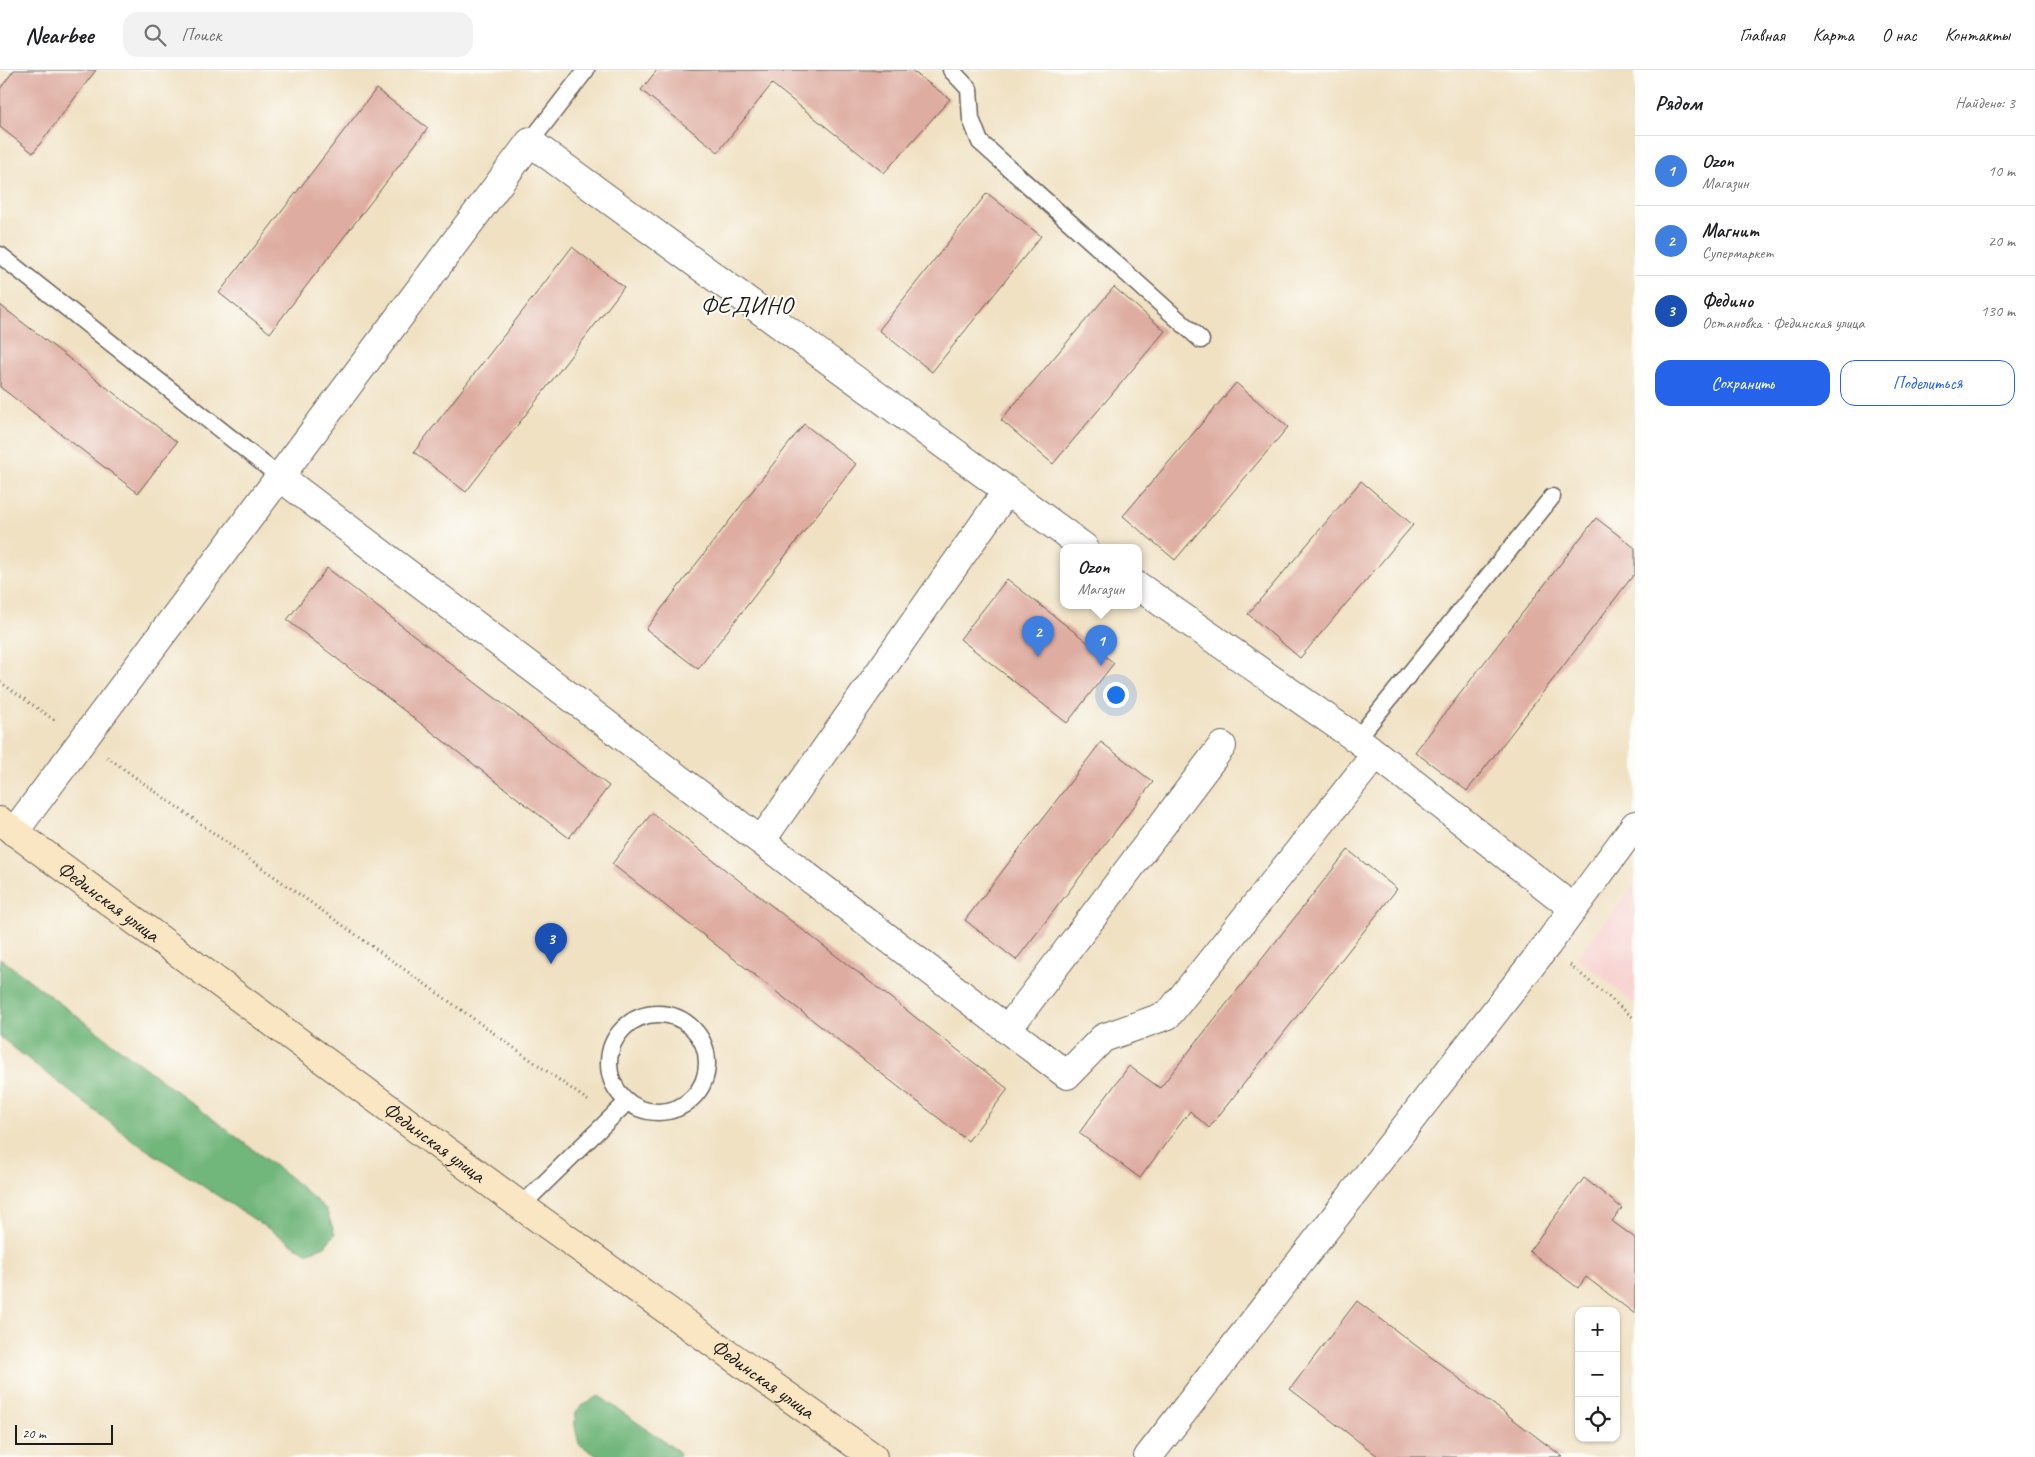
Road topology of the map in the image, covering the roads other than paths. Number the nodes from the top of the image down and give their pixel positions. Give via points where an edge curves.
1 (586, 70) edge
2 (951, 70) edge
3 (530, 142) junction
4 (0, 255) edge
5 (1201, 340) dead end
6 (280, 477) junction
7 (1006, 492) junction
8 (1552, 497) dead end
9 (1080, 544) edge
10 (1142, 589) edge
11 (1222, 746) dead end
12 (1366, 747) junction
13 (1635, 825) edge
14 (7, 827) edge
15 (761, 841) junction
16 (1573, 908) junction
17 (1007, 1030) junction
18 (627, 1102) junction
19 (521, 1206) junction
20 (873, 1457) edge
21 (1148, 1457) edge

1 - 3 lane
2 - 5 lane via 969,90 971,119 980,142
3 - 6 street
3 - 7 street
4 - 6 lane
6 - 14 street via 83,739
6 - 15 street
7 - 9 street
7 - 15 street
8 - 12 lane
10 - 12 street
11 - 17 street
12 - 16 street
12 - 17 street via 1168,1015 1103,1038 1067,1075
13 - 16 street
14 - 19 street, Фединская улица
15 - 17 street
16 - 21 street
18 - 18 lane via 641,1110 658,1113 674,1110 699,1090 706,1075 707,1058 703,1042 693,1029 672,1016 648,1014 620,1030 612,1043 609,1067 616,1090
18 - 19 lane
19 - 20 street, Фединская улица

